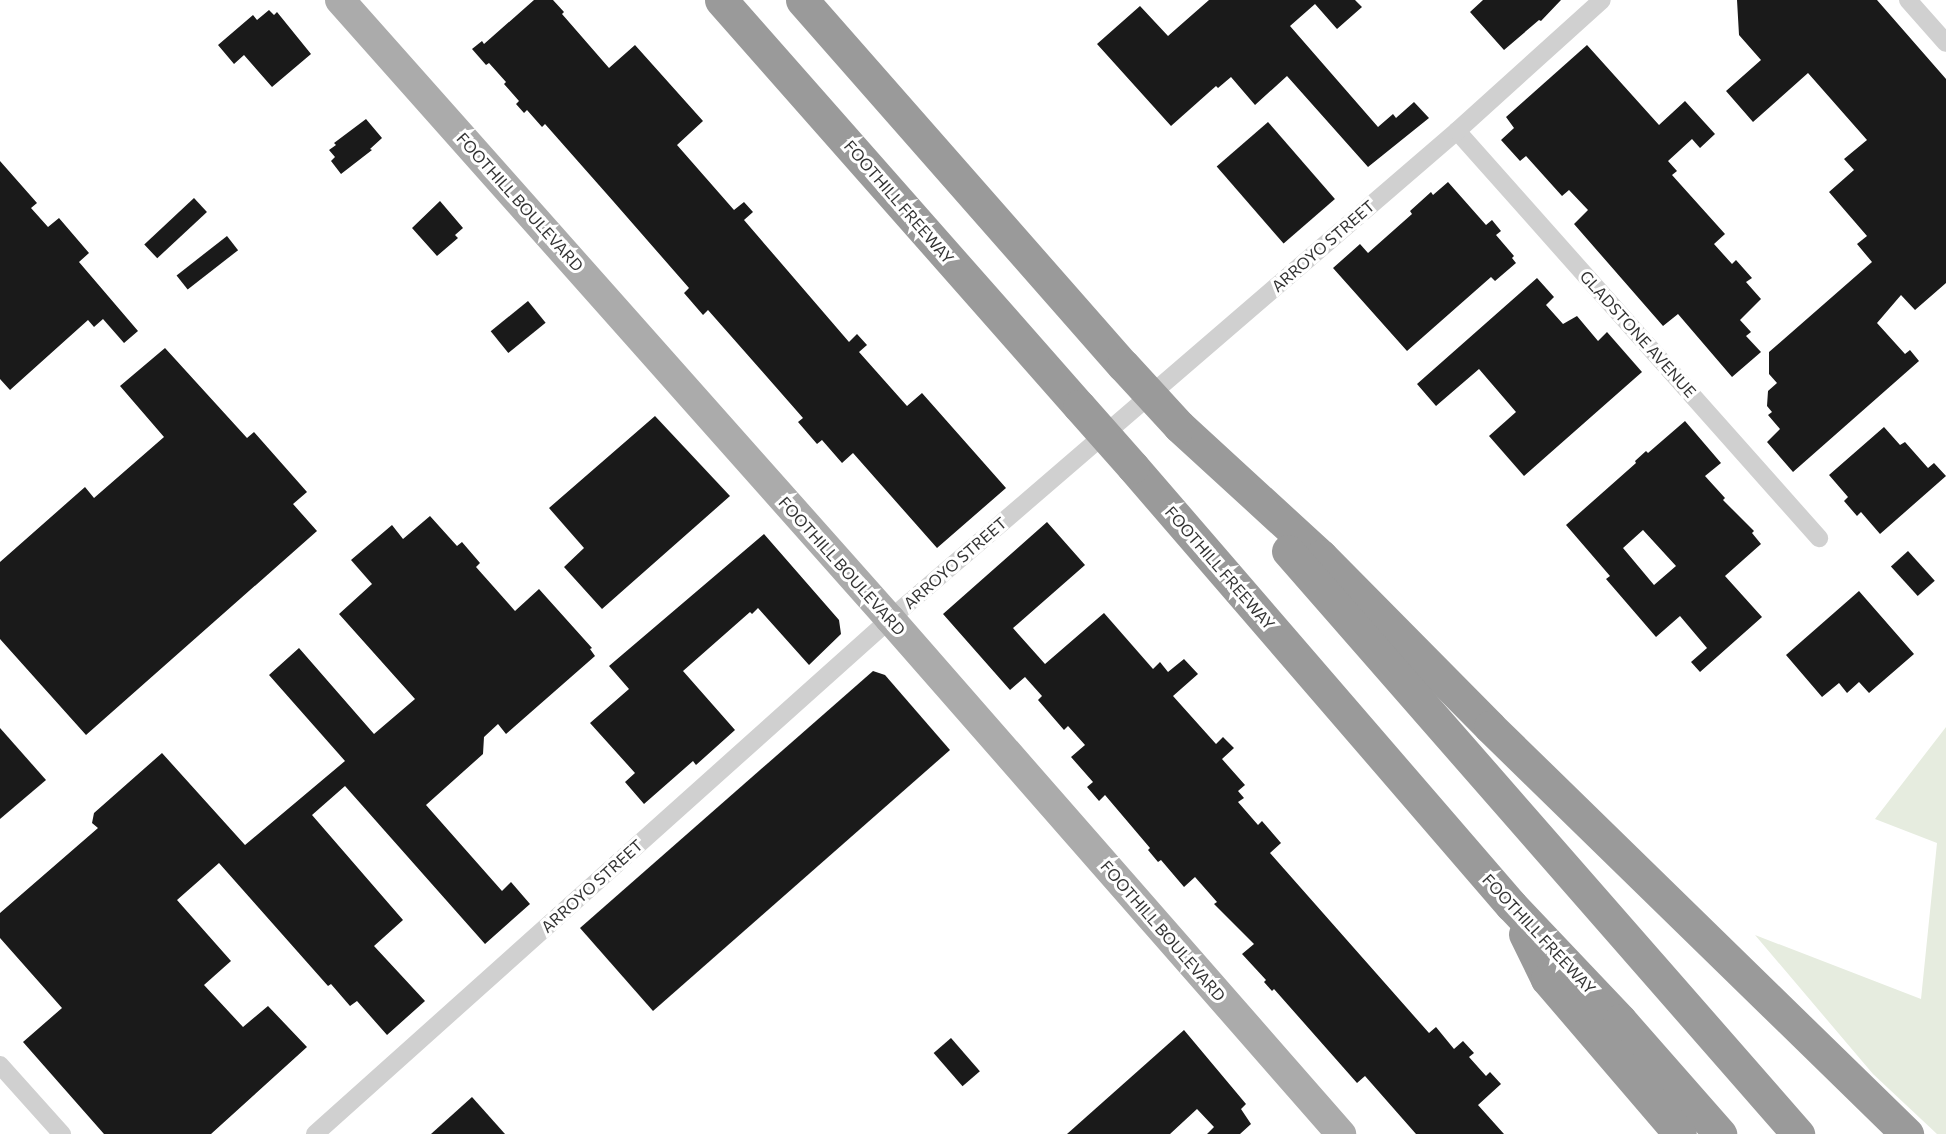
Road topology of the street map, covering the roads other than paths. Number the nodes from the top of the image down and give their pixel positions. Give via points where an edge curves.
1 (340, 0) edge
2 (721, 0) edge
3 (802, 0) edge
4 (1602, 0) edge
5 (1908, 0) edge
6 (1946, 43) edge
7 (1457, 131) junction
8 (1179, 426) junction
9 (1819, 538) dead end
10 (890, 619) junction
11 (1510, 905) junction
12 (0, 1065) edge
13 (62, 1134) edge
14 (315, 1134) edge
15 (1341, 1134) edge
16 (1680, 1134) edge
17 (1720, 1134) edge
18 (1798, 1134) edge
19 (1907, 1134) edge

1 - 10 main road, FOOTHILL BOULEVARD
2 - 11 highway, FOOTHILL FREEWAY, bridge via 1133,467
3 - 8 highway, bridge
4 - 7 street, ARROYO STREET
5 - 6 street
7 - 9 street, GLADSTONE AVENUE
7 - 10 street, ARROYO STREET
8 - 18 highway
8 - 19 highway via 1321,556
10 - 14 street, ARROYO STREET
10 - 15 main road, FOOTHILL BOULEVARD
11 - 16 highway via 1547,979
11 - 17 highway, FOOTHILL FREEWAY via 1620,1020
12 - 13 street

